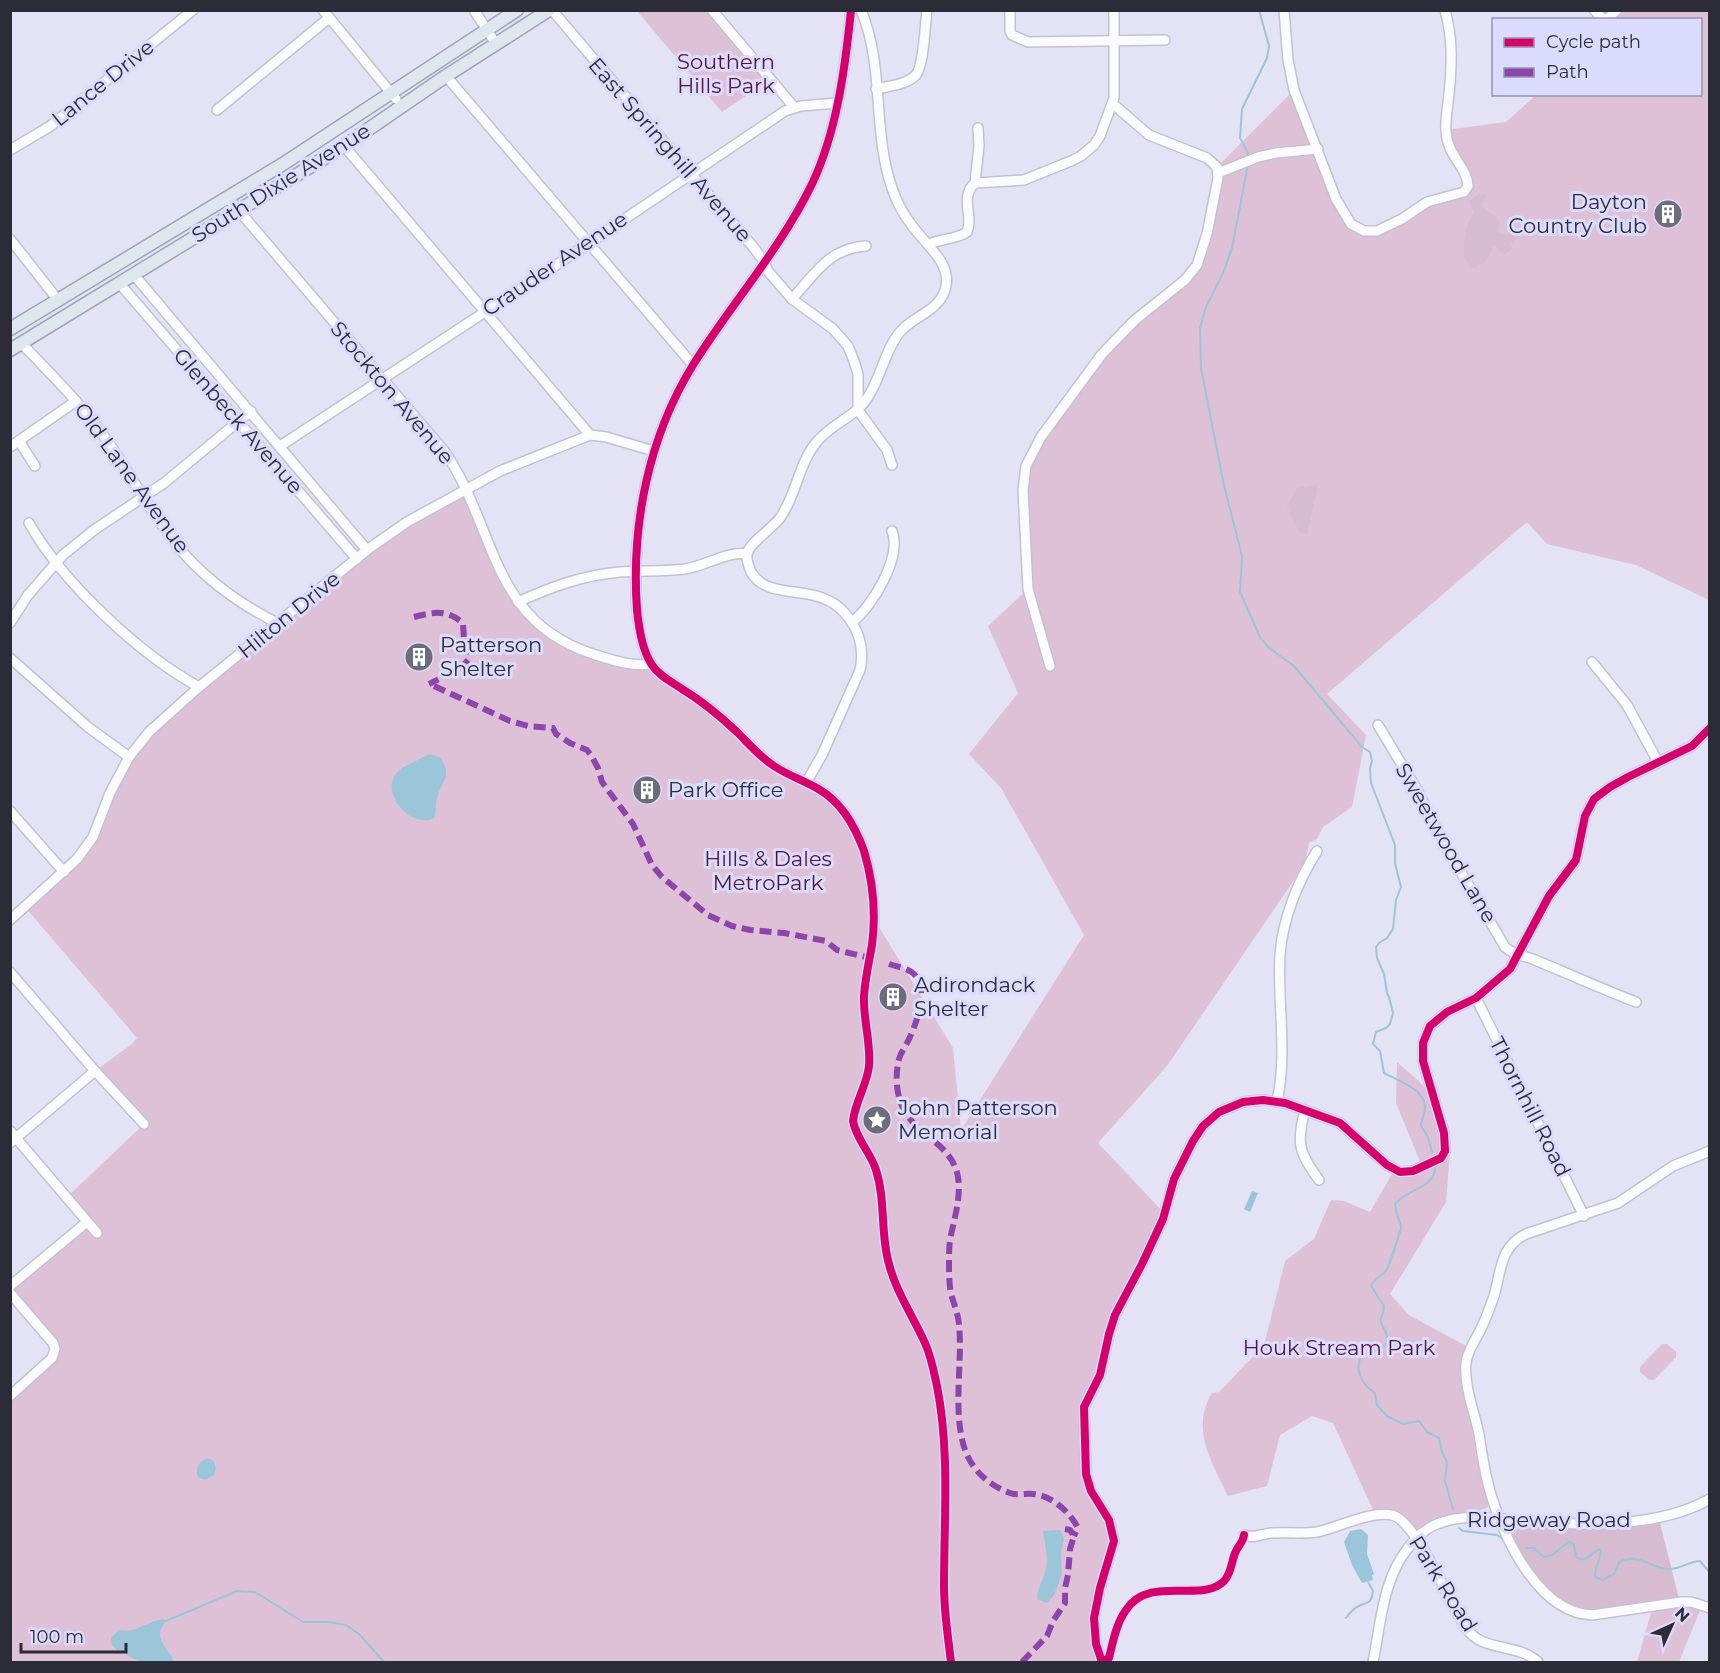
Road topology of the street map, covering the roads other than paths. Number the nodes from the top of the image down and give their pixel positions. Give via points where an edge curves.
1 (192, 10) edge
2 (474, 10) edge
3 (517, 10) edge
4 (550, 10) edge
5 (712, 10) edge
6 (851, 10) edge
7 (861, 10) edge
8 (927, 10) edge
9 (1010, 10) edge
10 (1114, 10) edge
11 (1284, 10) edge
12 (1445, 10) edge
13 (326, 14) edge
14 (486, 31) junction
15 (1165, 39) dead end
16 (1114, 40) junction
17 (496, 44) junction
18 (450, 73) junction
19 (876, 89) junction
20 (393, 97) junction
21 (837, 103) junction
22 (1113, 104) junction
23 (794, 107) junction
24 (217, 110) dead end
25 (978, 128) dead end
26 (360, 135) junction
27 (344, 146) junction
28 (1318, 149) junction
29 (10, 150) edge
30 (1218, 172) junction
31 (690, 174) junction
32 (975, 183) junction
33 (228, 198) junction
34 (239, 211) junction
35 (10, 239) edge
36 (587, 243) junction
37 (929, 244) junction
38 (866, 246) dead end
39 (765, 262) junction
40 (134, 275) junction
41 (120, 284) junction
42 (792, 299) junction
43 (58, 300) junction
44 (485, 311) junction
45 (10, 329) edge
46 (22, 344) junction
47 (10, 350) edge
48 (693, 365) junction
49 (382, 379) junction
50 (76, 401) junction
51 (858, 410) junction
52 (251, 411) junction
53 (238, 422) junction
54 (590, 435) junction
55 (19, 441) junction
56 (280, 446) junction
57 (10, 447) edge
58 (654, 451) junction
59 (892, 465) dead end
60 (35, 466) dead end
61 (466, 489) junction
62 (144, 498) junction
63 (28, 523) dead end
64 (891, 531) dead end
65 (368, 550) junction
66 (747, 554) junction
67 (357, 559) junction
68 (56, 562) junction
69 (636, 571) junction
70 (518, 602) junction
71 (852, 622) junction
72 (10, 623) edge
73 (279, 624) junction
74 (10, 658) edge
75 (1592, 662) dead end
76 (651, 664) junction
77 (1050, 666) dead end
78 (199, 687) junction
79 (1378, 725) dead end
80 (1710, 729) edge
81 (129, 757) junction
82 (1658, 762) junction
83 (806, 783) junction
84 (10, 811) edge
85 (1317, 851) dead end
86 (64, 872) junction
87 (10, 920) edge
88 (1518, 956) junction
89 (10, 972) edge
90 (1476, 998) junction
91 (1636, 1002) dead end
92 (95, 1071) junction
93 (1277, 1101) junction
94 (1305, 1110) junction
95 (144, 1124) dead end
96 (12, 1137) edge
97 (1710, 1151) edge
98 (1319, 1180) dead end
99 (1584, 1216) junction
100 (87, 1222) junction
101 (97, 1233) dead end
102 (10, 1286) edge
103 (10, 1293) edge
104 (10, 1396) edge
105 (1710, 1499) edge
106 (1500, 1518) junction
107 (1244, 1535) dead end
108 (1415, 1539) junction
109 (1710, 1608) edge
110 (951, 1662) edge
111 (1102, 1662) edge
112 (1373, 1662) edge
113 (1538, 1662) edge

1 - 29 street, Lance Drive via 49,127
2 - 14 street
3 - 14 main road, South Dixie Avenue
4 - 17 main road, South Dixie Avenue
4 - 31 street, East Springhill Avenue
5 - 23 street
6 - 21 street
7 - 19 street via 872,42
8 - 19 street via 918,70 901,84
9 - 16 street via 1010,31 1015,38 1041,43
10 - 16 street
11 - 28 street via 1290,75
12 - 28 street via 1452,54 1446,130 1451,153 1466,176 1468,186 1464,192 1426,202 1388,227 1364,231 1356,228 1336,199
13 - 20 street
13 - 24 street
14 - 17 street
14 - 20 main road, South Dixie Avenue
15 - 16 street
16 - 22 street
17 - 18 main road, South Dixie Avenue
18 - 20 main road via 430,78
18 - 26 main road, South Dixie Avenue
18 - 36 street
19 - 37 street via 889,179 910,224
20 - 26 main road
20 - 33 main road, South Dixie Avenue
21 - 23 street, Crauder Avenue
21 - 39 street via 813,182
22 - 30 street via 1149,135 1207,158
22 - 32 street via 1100,136 1081,156 1024,180
23 - 31 street, Crauder Avenue
25 - 32 street
26 - 27 main road, South Dixie Avenue
27 - 34 main road, South Dixie Avenue
27 - 44 street
28 - 30 street via 1258,157
30 - 77 street via 1197,265 1102,354 1041,437 1026,466 1023,490 1028,589
31 - 36 street, Crauder Avenue
31 - 39 street, East Springhill Avenue
32 - 37 street via 967,200 967,232
33 - 34 street, Stockton Avenue
33 - 43 main road, South Dixie Avenue
34 - 40 main road, South Dixie Avenue
34 - 49 street, Stockton Avenue
35 - 43 street
36 - 44 street, Crauder Avenue
36 - 48 street
37 - 51 street via 944,270 945,291 934,307 898,333 873,390
38 - 42 street via 832,255
39 - 42 street, East Springhill Avenue via 767,270
39 - 48 street
40 - 41 main road, South Dixie Avenue
40 - 52 street, Glenbeck Avenue
41 - 46 main road, South Dixie Avenue
41 - 53 street, Glenbeck Avenue
42 - 51 street, East Springhill Avenue via 829,325 848,346 858,374
43 - 45 main road, South Dixie Avenue
44 - 49 street, Crauder Avenue
44 - 54 street
46 - 47 main road, South Dixie Avenue
46 - 50 street, Old Lane Avenue
48 - 58 street via 674,399
49 - 56 street, Crauder Avenue
49 - 61 street, Stockton Avenue via 445,452
50 - 55 street
50 - 62 street, Old Lane Avenue
51 - 59 street
51 - 66 street via 829,429 813,446 781,517
52 - 53 street
52 - 56 street, Glenbeck Avenue
53 - 62 street
53 - 67 street, Glenbeck Avenue
54 - 58 street
54 - 61 street, Hilton Drive
55 - 57 street
55 - 60 street
56 - 65 street, Glenbeck Avenue
58 - 69 street via 641,507
61 - 65 street, Hilton Drive via 428,509
61 - 70 street, Stockton Avenue via 497,564
62 - 68 street via 94,530
62 - 73 street, Old Lane Avenue via 198,568 227,593
63 - 68 street
64 - 71 street via 894,540 883,581 872,601
65 - 67 street, Hilton Drive
66 - 69 street via 726,556 686,569
66 - 71 street via 753,574 763,584 827,599
67 - 73 street, Hilton Drive
68 - 72 street
68 - 78 street via 117,626 167,667
69 - 70 street via 579,578
69 - 76 street via 639,624
70 - 76 street, Stockton Avenue via 543,629 573,647 631,665
71 - 83 street via 862,651 860,670
73 - 78 street, Hilton Drive
74 - 81 street via 88,727
75 - 82 street via 1627,705
76 - 83 street via 722,718 772,765
78 - 81 street, Hilton Drive via 149,732
79 - 88 street, Sweetwood Lane via 1505,947
80 - 82 street via 1692,746
81 - 86 street, Hilton Drive via 93,837
82 - 88 street via 1594,799 1575,860 1549,896
83 - 110 street via 827,795 851,822 864,851 871,885 874,919 864,999 869,1065 853,1121 879,1180 891,1274 925,1344 940,1404 946,1468 944,1589
84 - 86 street
85 - 93 street via 1299,884 1282,940 1282,1055
86 - 87 street, Hilton Drive
88 - 90 street via 1507,973
88 - 91 street
89 - 92 street
90 - 94 street via 1437,1019 1423,1043 1425,1069 1444,1133 1446,1149 1441,1158 1413,1171 1400,1172 1340,1123
90 - 99 street, Thornhill Road
92 - 95 street
92 - 96 street
93 - 94 street
93 - 111 street via 1252,1100 1219,1112 1192,1141 1174,1179 1163,1219 1115,1315 1100,1375 1084,1407 1086,1474 1091,1491 1109,1520 1114,1541 1094,1618
94 - 98 street via 1301,1150
96 - 100 street
97 - 99 street via 1673,1166 1618,1203
99 - 106 street via 1526,1234 1508,1248 1493,1300 1467,1354 1469,1398
100 - 101 street
100 - 102 street
103 - 104 street via 53,1343 55,1353
105 - 106 street, Ridgeway Road via 1684,1511 1648,1520 1577,1523
106 - 108 street, Ridgeway Road via 1450,1520 1426,1529
106 - 109 street via 1526,1571 1556,1603 1572,1613 1592,1615 1681,1602
107 - 108 street, Park Road via 1317,1532 1390,1514 1401,1520
108 - 112 street, Ridgeway Road via 1394,1573
108 - 113 street, Park Road via 1473,1636 1488,1644 1520,1651

